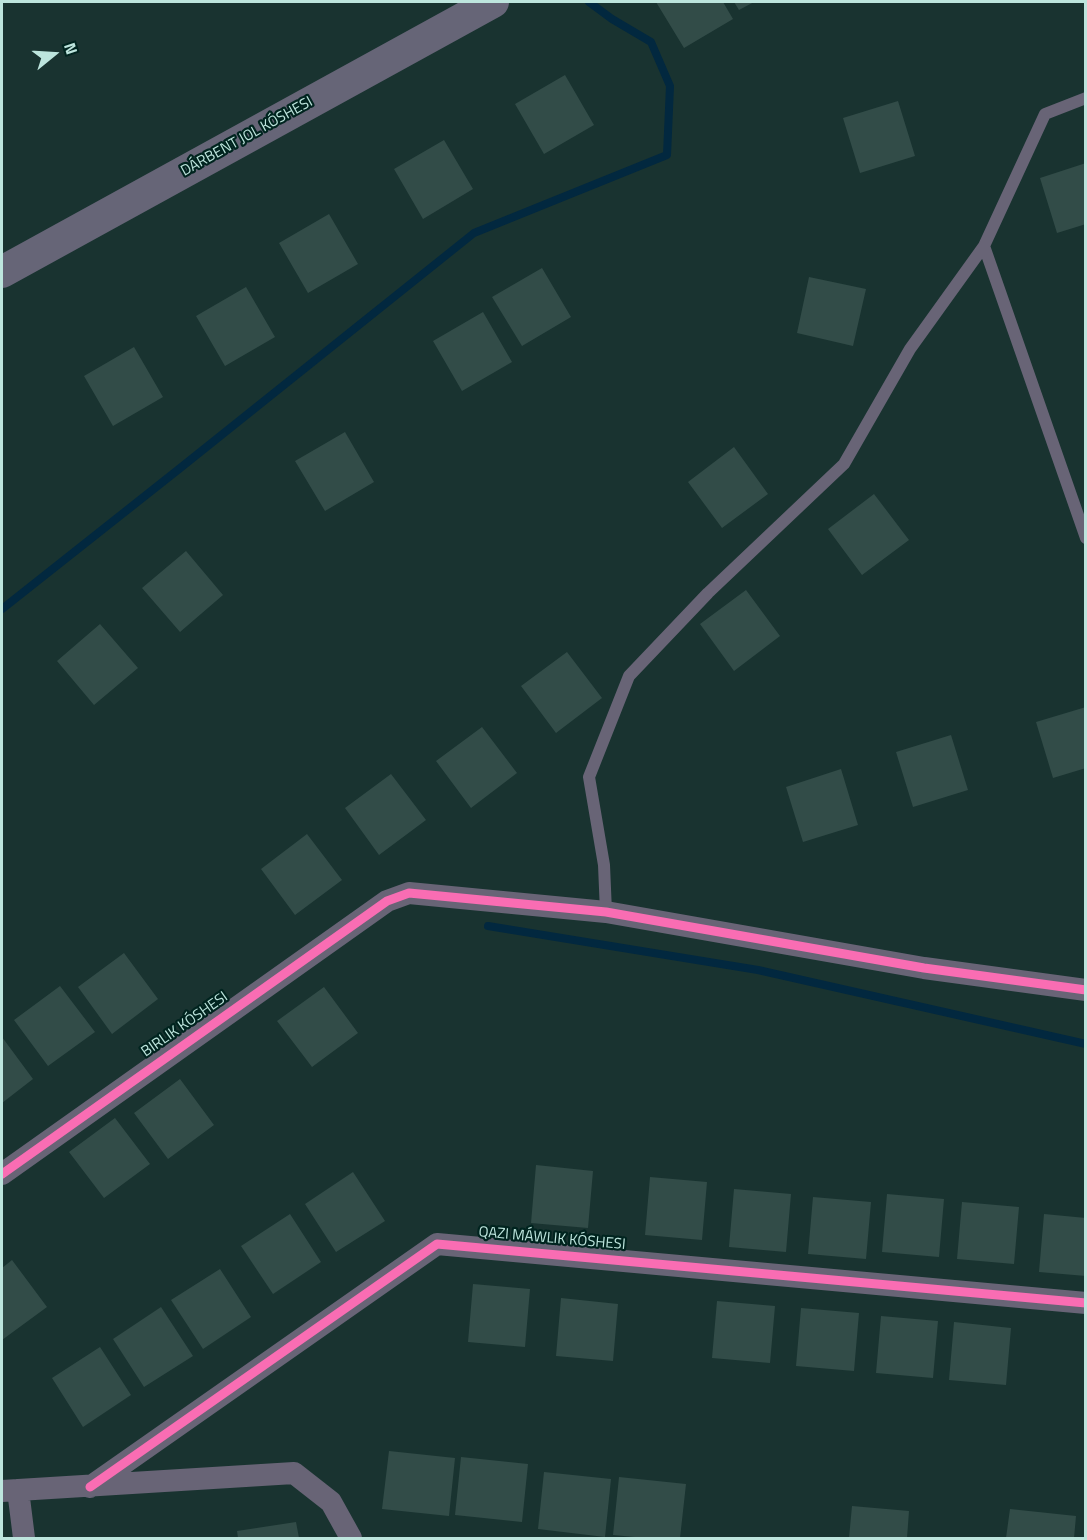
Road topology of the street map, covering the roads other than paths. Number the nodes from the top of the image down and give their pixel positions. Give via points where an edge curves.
1 (493, 2) edge
2 (1086, 98) edge
3 (984, 246) junction
4 (2, 272) edge
5 (1086, 538) edge
6 (606, 912) junction
7 (1086, 990) edge
8 (2, 1174) edge
9 (1086, 1304) edge
10 (90, 1486) junction
11 (10, 1490) edge
12 (24, 1539) edge
13 (351, 1539) edge

1 - 4 main road, DÁRBENT JOL KÓSHESI
2 - 3 lane via 1045,114
3 - 5 lane
3 - 6 lane via 910,349 844,464 708,593 629,676 589,777 604,865
6 - 7 street via 924,968
6 - 8 street, BIRLIK KÓSHESI via 409,893 387,901
9 - 10 street via 437,1244
10 - 11 street
10 - 13 street via 294,1473 331,1502
11 - 12 street

